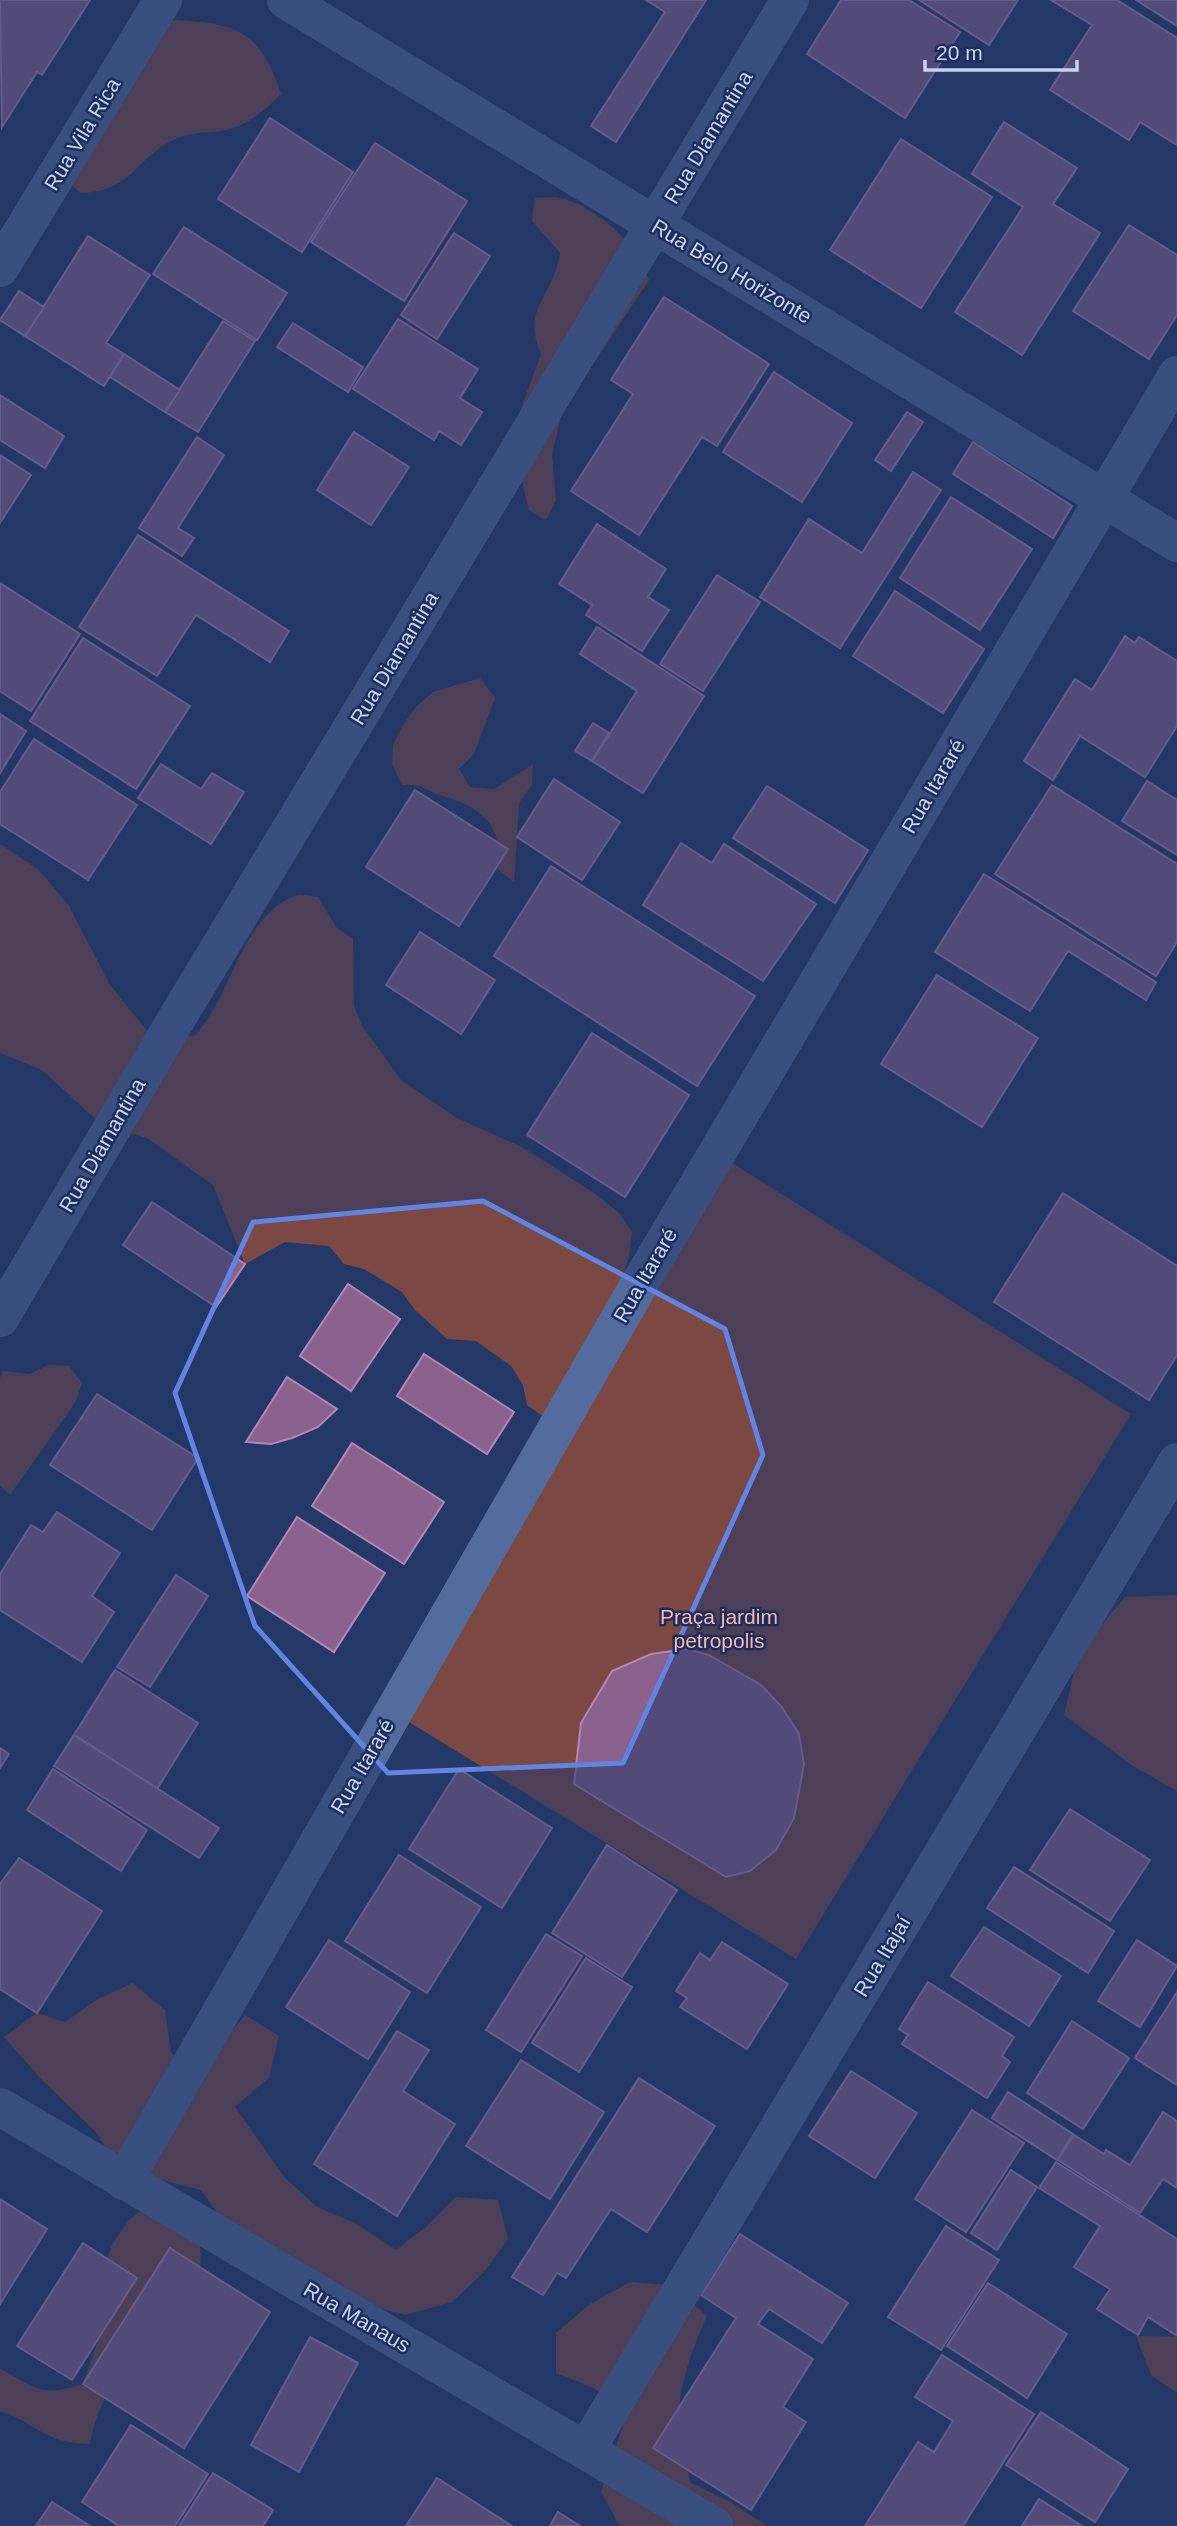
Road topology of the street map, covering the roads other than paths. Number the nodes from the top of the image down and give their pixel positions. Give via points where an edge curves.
1 (163, 0) edge
2 (286, 0) edge
3 (790, 0) edge
4 (656, 224) junction
5 (0, 268) edge
6 (1177, 375) edge
7 (1103, 498) junction
8 (1177, 543) edge
9 (0, 1318) edge
10 (1177, 1462) edge
11 (0, 2107) edge
12 (124, 2181) junction
13 (586, 2450) junction
14 (714, 2526) edge

1 - 5 street, Rua Vila Rica
2 - 4 street, Rua Belo Horizonte
3 - 4 street, Rua Diamantina
4 - 7 street, Rua Belo Horizonte
4 - 9 street, Rua Diamantina
6 - 7 street, Rua Itararé
7 - 8 street, Rua Belo Horizonte
7 - 12 street, Rua Itararé via 643,1278
10 - 13 street, Rua Itajaí
11 - 12 street, Rua Manaus
12 - 13 street, Rua Manaus
13 - 14 street, Rua Manaus

